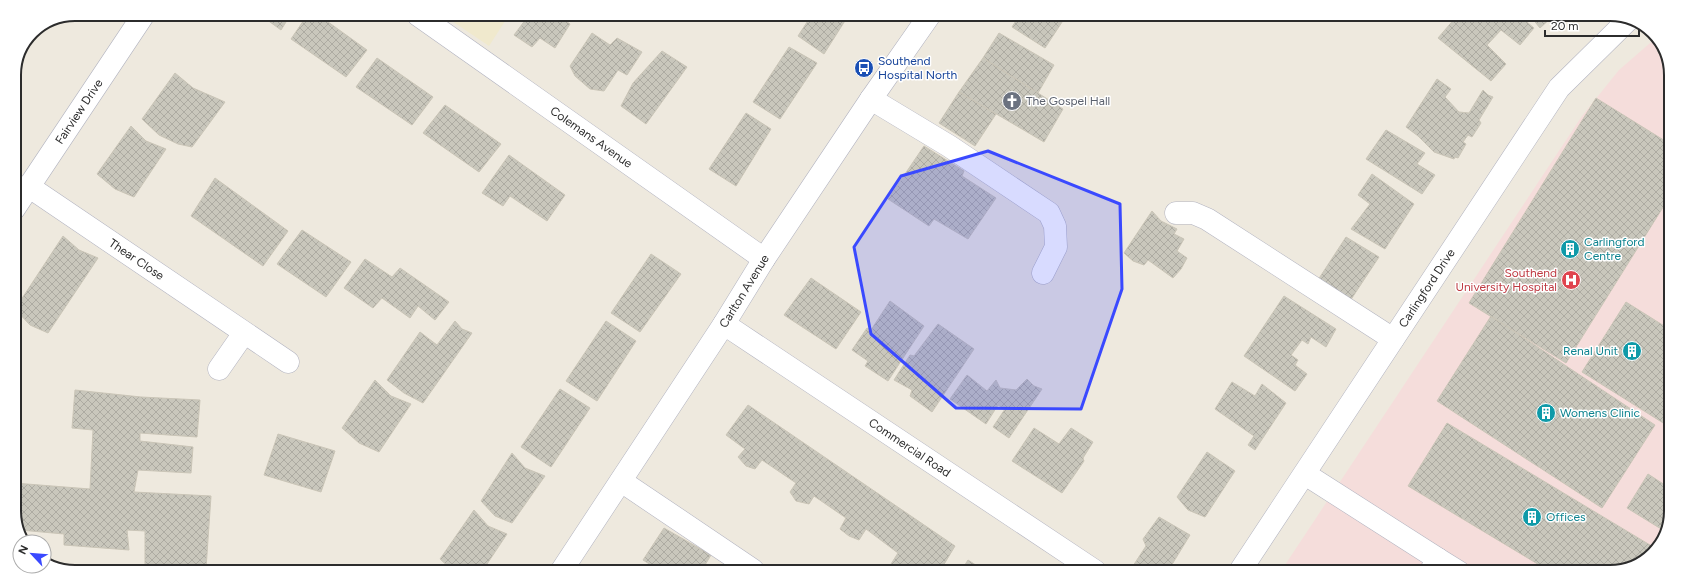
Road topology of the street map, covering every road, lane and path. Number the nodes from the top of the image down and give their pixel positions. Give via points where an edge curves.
1 (139, 21) edge
2 (427, 21) edge
3 (926, 21) edge
4 (1625, 23) edge
5 (871, 99) junction
6 (28, 186) junction
7 (21, 198) edge
8 (1176, 213) dead end
9 (764, 259) junction
10 (1043, 273) dead end
11 (724, 324) junction
12 (244, 333) junction
13 (1393, 339) junction
14 (288, 362) dead end
15 (219, 369) dead end
16 (1305, 474) junction
17 (620, 481) junction
18 (565, 565) edge
19 (746, 565) edge
20 (1086, 565) edge
21 (1244, 565) edge
22 (1434, 565) edge

1 - 6 street, Fairview Drive
2 - 9 street, Colemans Avenue
3 - 5 street, Carlton Avenue
4 - 13 street, Carlingford Drive via 1559,88
5 - 9 street, Carlton Avenue
5 - 10 street via 1049,213 1055,226 1056,247
6 - 7 street, Fairview Drive
6 - 12 street, Thear Close
8 - 13 street via 1193,213 1207,219
9 - 11 street, Carlton Avenue
11 - 17 street, Carlton Avenue
11 - 20 street, Commercial Road
12 - 14 street, Thear Close
12 - 15 street
13 - 16 street, Carlingford Drive
16 - 21 street, Carlingford Drive
16 - 22 street
17 - 18 street, Carlton Avenue
17 - 19 street

